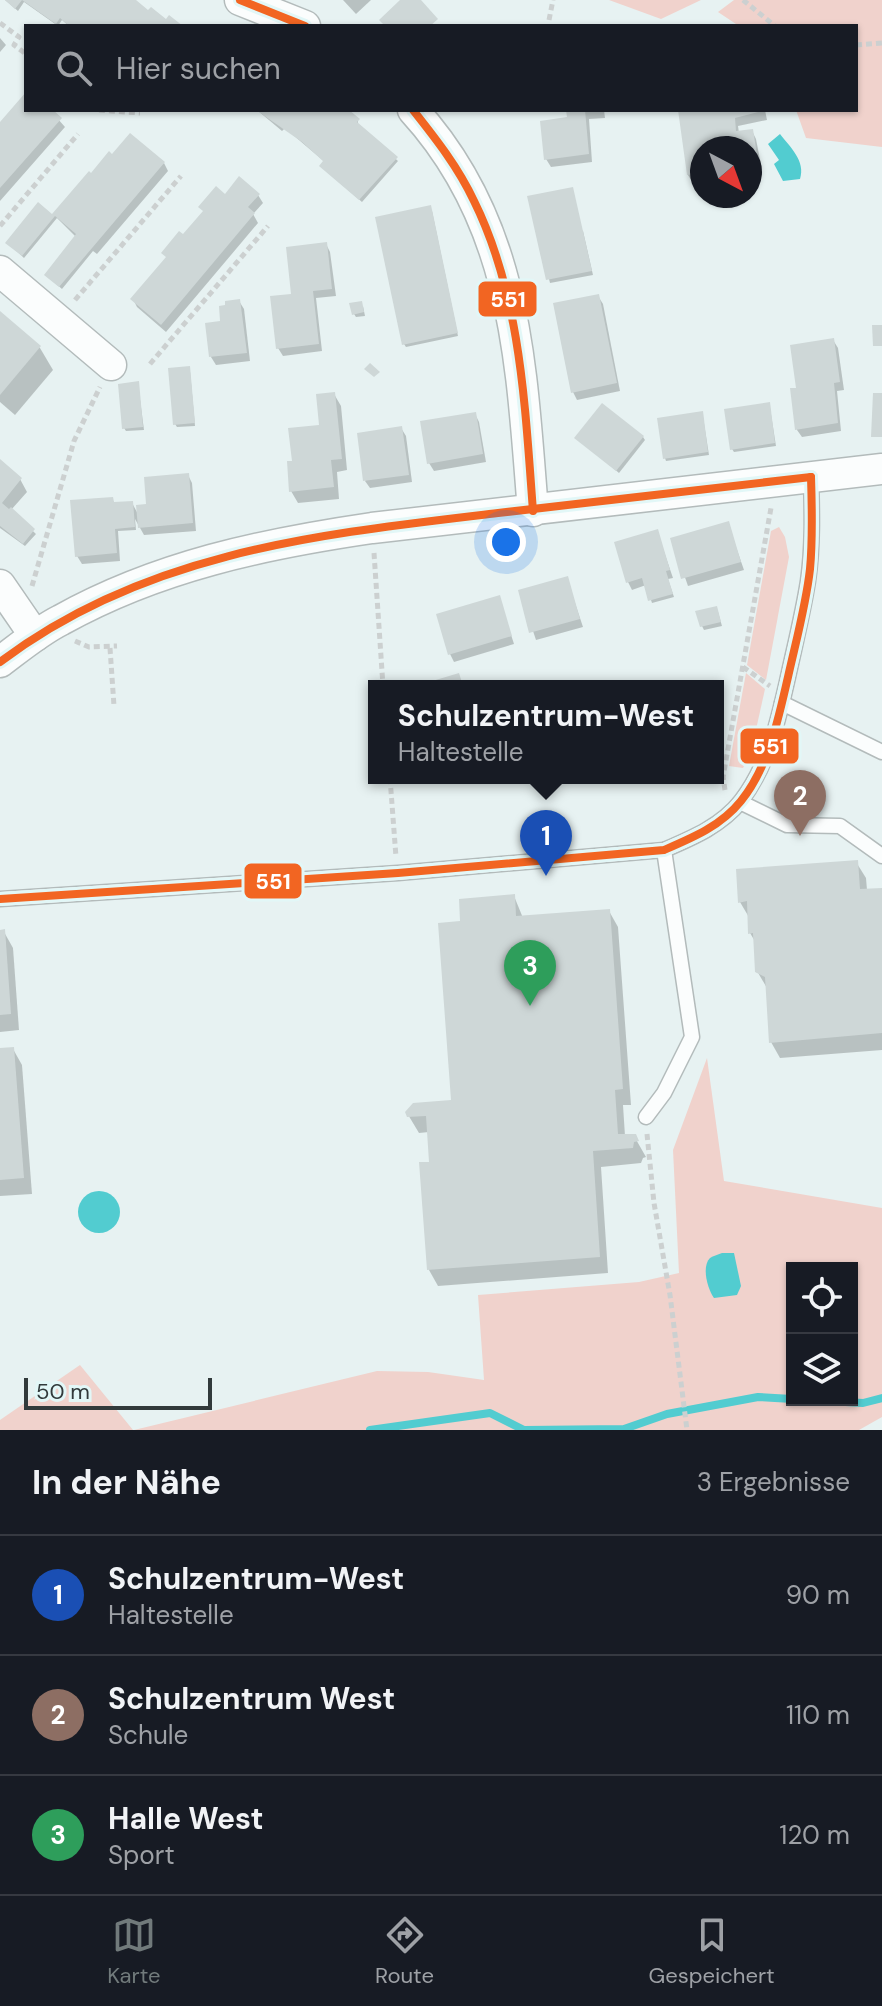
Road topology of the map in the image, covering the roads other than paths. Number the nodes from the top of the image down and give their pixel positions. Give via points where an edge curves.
1 (240, 0) edge
2 (300, 24) edge
3 (415, 112) edge
4 (0, 271) edge
5 (111, 365) road end
6 (882, 469) edge
7 (811, 477) junction
8 (533, 511) junction
9 (0, 585) edge
10 (29, 627) junction
11 (0, 662) edge
12 (783, 700) junction
13 (882, 752) edge
14 (740, 802) junction
15 (664, 850) junction
16 (882, 856) edge
17 (0, 899) edge
18 (646, 1117) road end

1 - 2 street
3 - 8 street via 469,190 502,269 519,350
4 - 5 street
6 - 7 street
7 - 8 street
7 - 12 lane via 808,579
8 - 10 street via 308,537 216,556 139,582 60,620
9 - 10 street
10 - 11 street
12 - 13 lane
12 - 14 lane via 761,771
14 - 15 lane via 701,834
14 - 16 lane via 787,825 840,826
15 - 17 lane
15 - 18 lane via 692,1037

